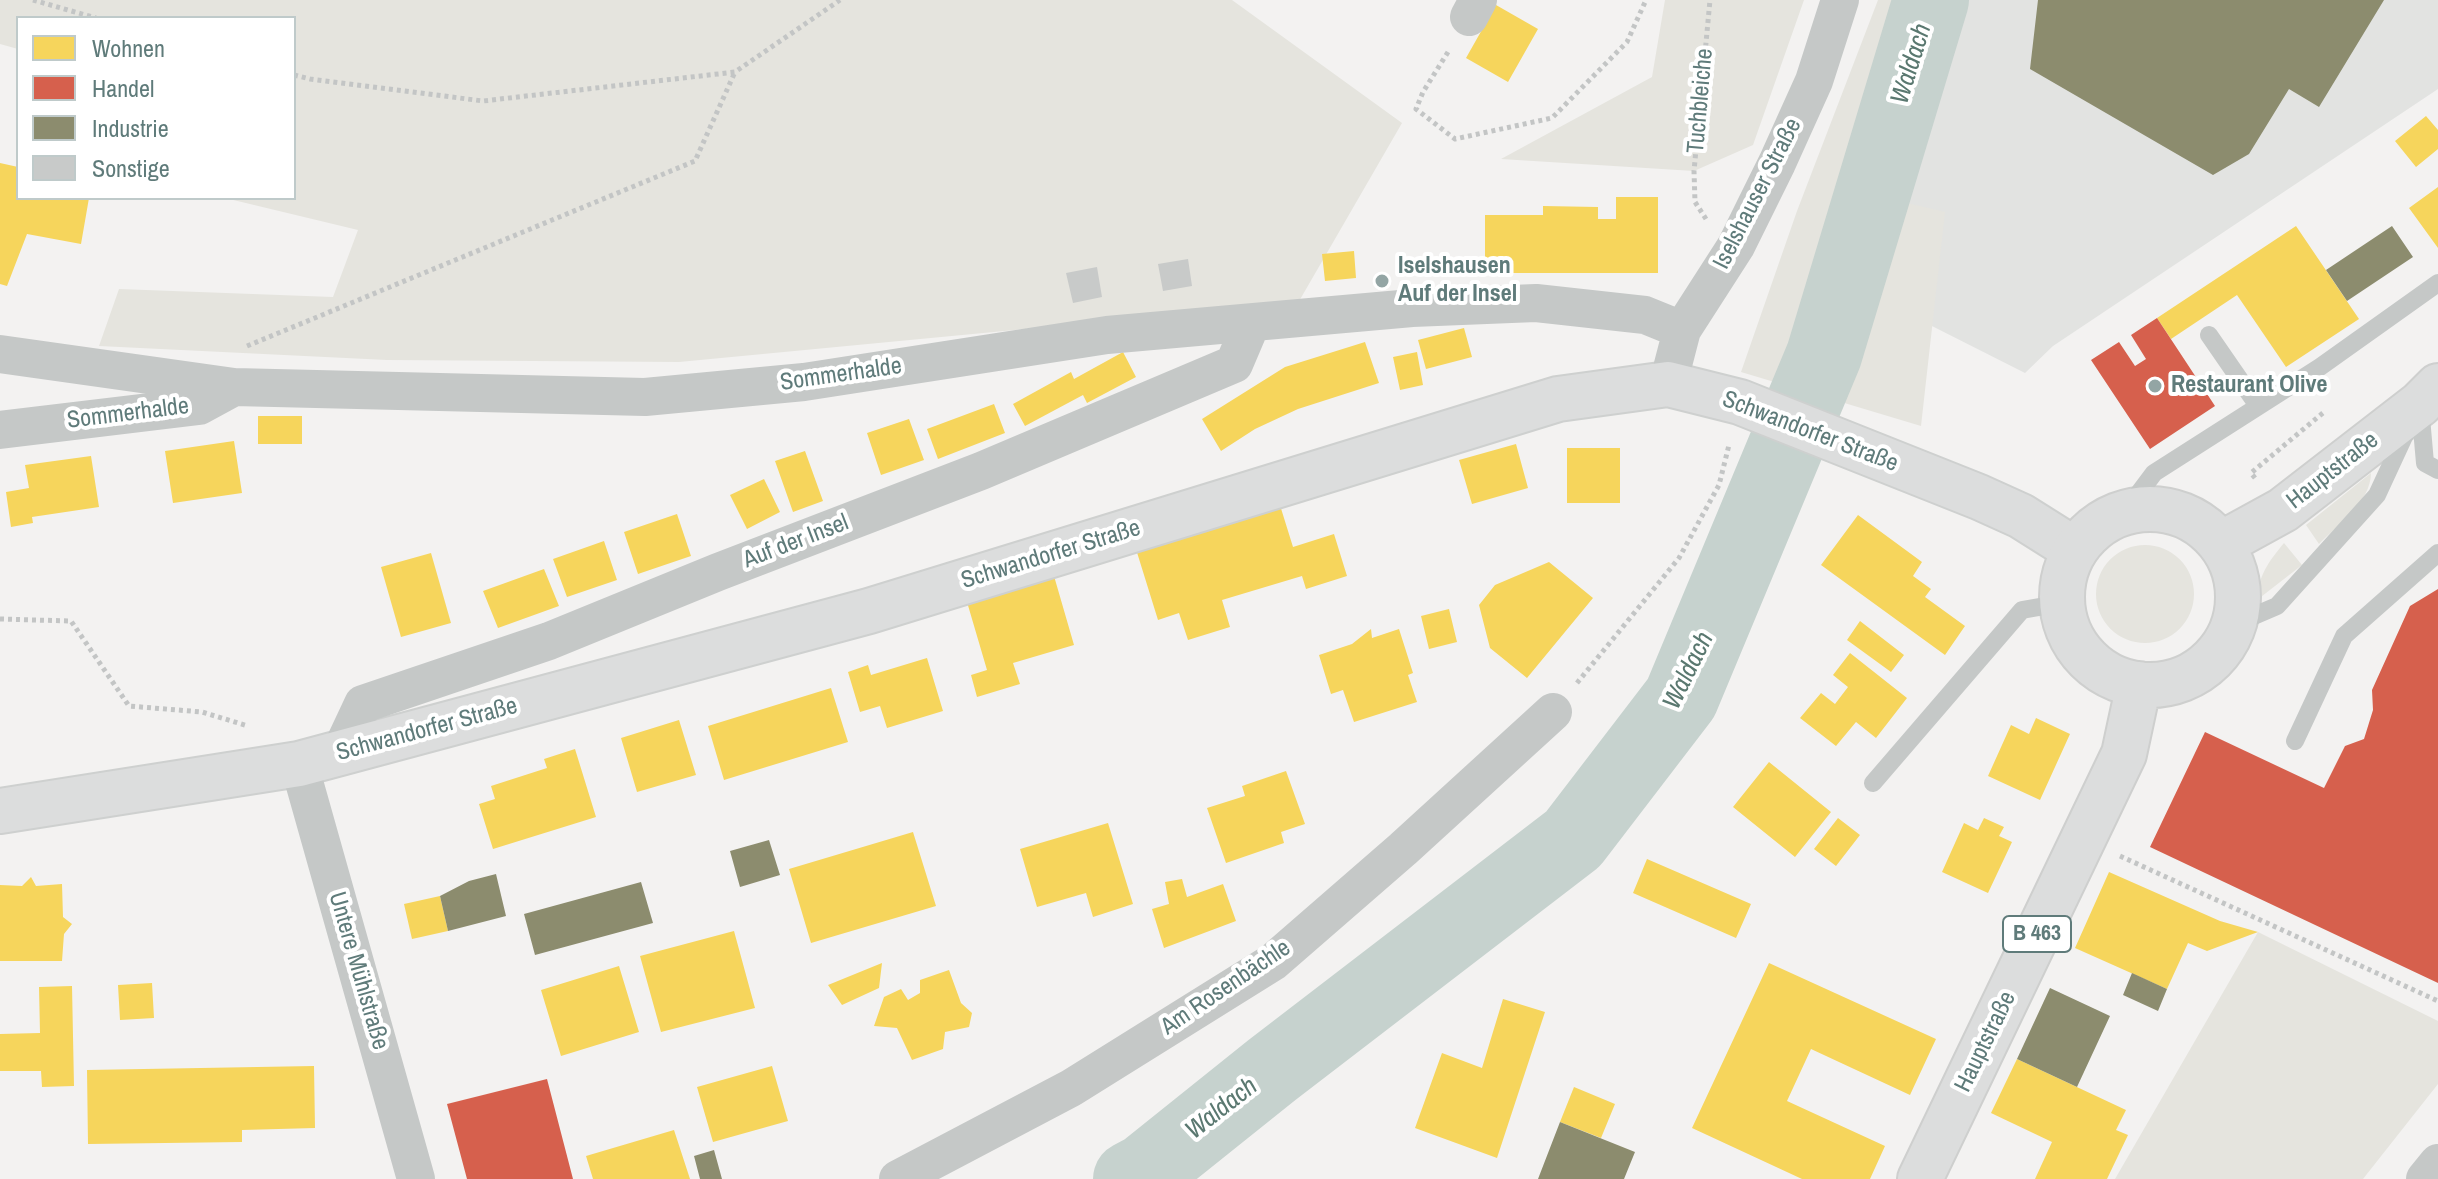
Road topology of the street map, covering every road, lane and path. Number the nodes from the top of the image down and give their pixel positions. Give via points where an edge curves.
1 (33, 0) edge
2 (840, 0) edge
3 (1646, 0) edge
4 (1710, 0) edge
5 (1840, 0) edge
6 (1473, 9) edge
7 (89, 16) edge
8 (735, 72) junction
9 (296, 76) edge
10 (1695, 202) dead end
11 (2438, 283) edge
12 (1251, 324) junction
13 (1682, 330) junction
14 (2209, 335) dead end
15 (247, 345) dead end
16 (0, 354) edge
17 (1668, 384) junction
18 (234, 387) junction
19 (2429, 395) edge
20 (2258, 406) junction
21 (1754, 408) junction
22 (0, 430) edge
23 (2438, 470) edge
24 (2124, 513) junction
25 (2221, 544) junction
26 (2075, 550) junction
27 (2438, 553) edge
28 (2062, 603) junction
29 (0, 619) edge
30 (2235, 624) junction
31 (2139, 684) junction
32 (1553, 712) joint
33 (259, 729) dead end
34 (2295, 741) dead end
35 (320, 758) junction
36 (1873, 783) dead end
37 (0, 811) edge
38 (2083, 839) junction
39 (2438, 1001) edge
40 (2438, 1163) edge
41 (416, 1179) edge
42 (898, 1179) edge
43 (1920, 1179) edge
44 (2425, 1179) edge

1 - 7 path
2 - 8 path
3 - 6 path via 1627,42 1552,118 1455,139 1416,109
4 - 10 path, Tuchbleiche
5 - 13 street, Iselshauser Straße via 1814,81 1777,163 1736,246
8 - 9 path via 483,101
8 - 15 path via 695,161
11 - 20 lane
12 - 13 street, Sommerhalde via 1412,308 1536,303 1645,315
12 - 18 street, Sommerhalde via 1107,335 804,382 645,397
12 - 35 street, Auf der Insel via 1234,364 1206,376 549,641 363,704
13 - 17 street, Iselshauser Straße
14 - 20 lane
16 - 18 street
17 - 21 main road, Schwandorfer Straße
17 - 35 main road, Schwandorfer Straße via 1558,399 869,611
18 - 22 street, Sommerhalde via 199,406
19 - 23 lane via 2425,463
19 - 25 main road, Hauptstraße via 2283,510
19 - 30 lane via 2377,495 2277,606
20 - 24 lane via 2154,473
21 - 26 main road, Schwandorfer Straße via 2021,516
21 - 32 path via 1679,558
24 - 25 main road via 2146,508 2175,512 2200,524
24 - 26 main road via 2094,529
25 - 30 main road via 2235,569
26 - 28 main road via 2064,576
27 - 34 lane via 2344,636
28 - 31 main road via 2070,633 2086,658 2110,675
28 - 36 lane via 2022,610
29 - 33 path via 71,621 129,706 202,712
30 - 31 main road via 2220,651 2198,671 2169,683
31 - 38 main road, Hauptstraße / B 463 via 2124,754
32 - 42 street, Am Rosenbächle via 1273,962 1071,1088
35 - 37 main road, Schwandorfer Straße
35 - 41 street, Untere Mühlstraße
38 - 39 path
38 - 43 main road, Hauptstraße / B 463
40 - 44 street

